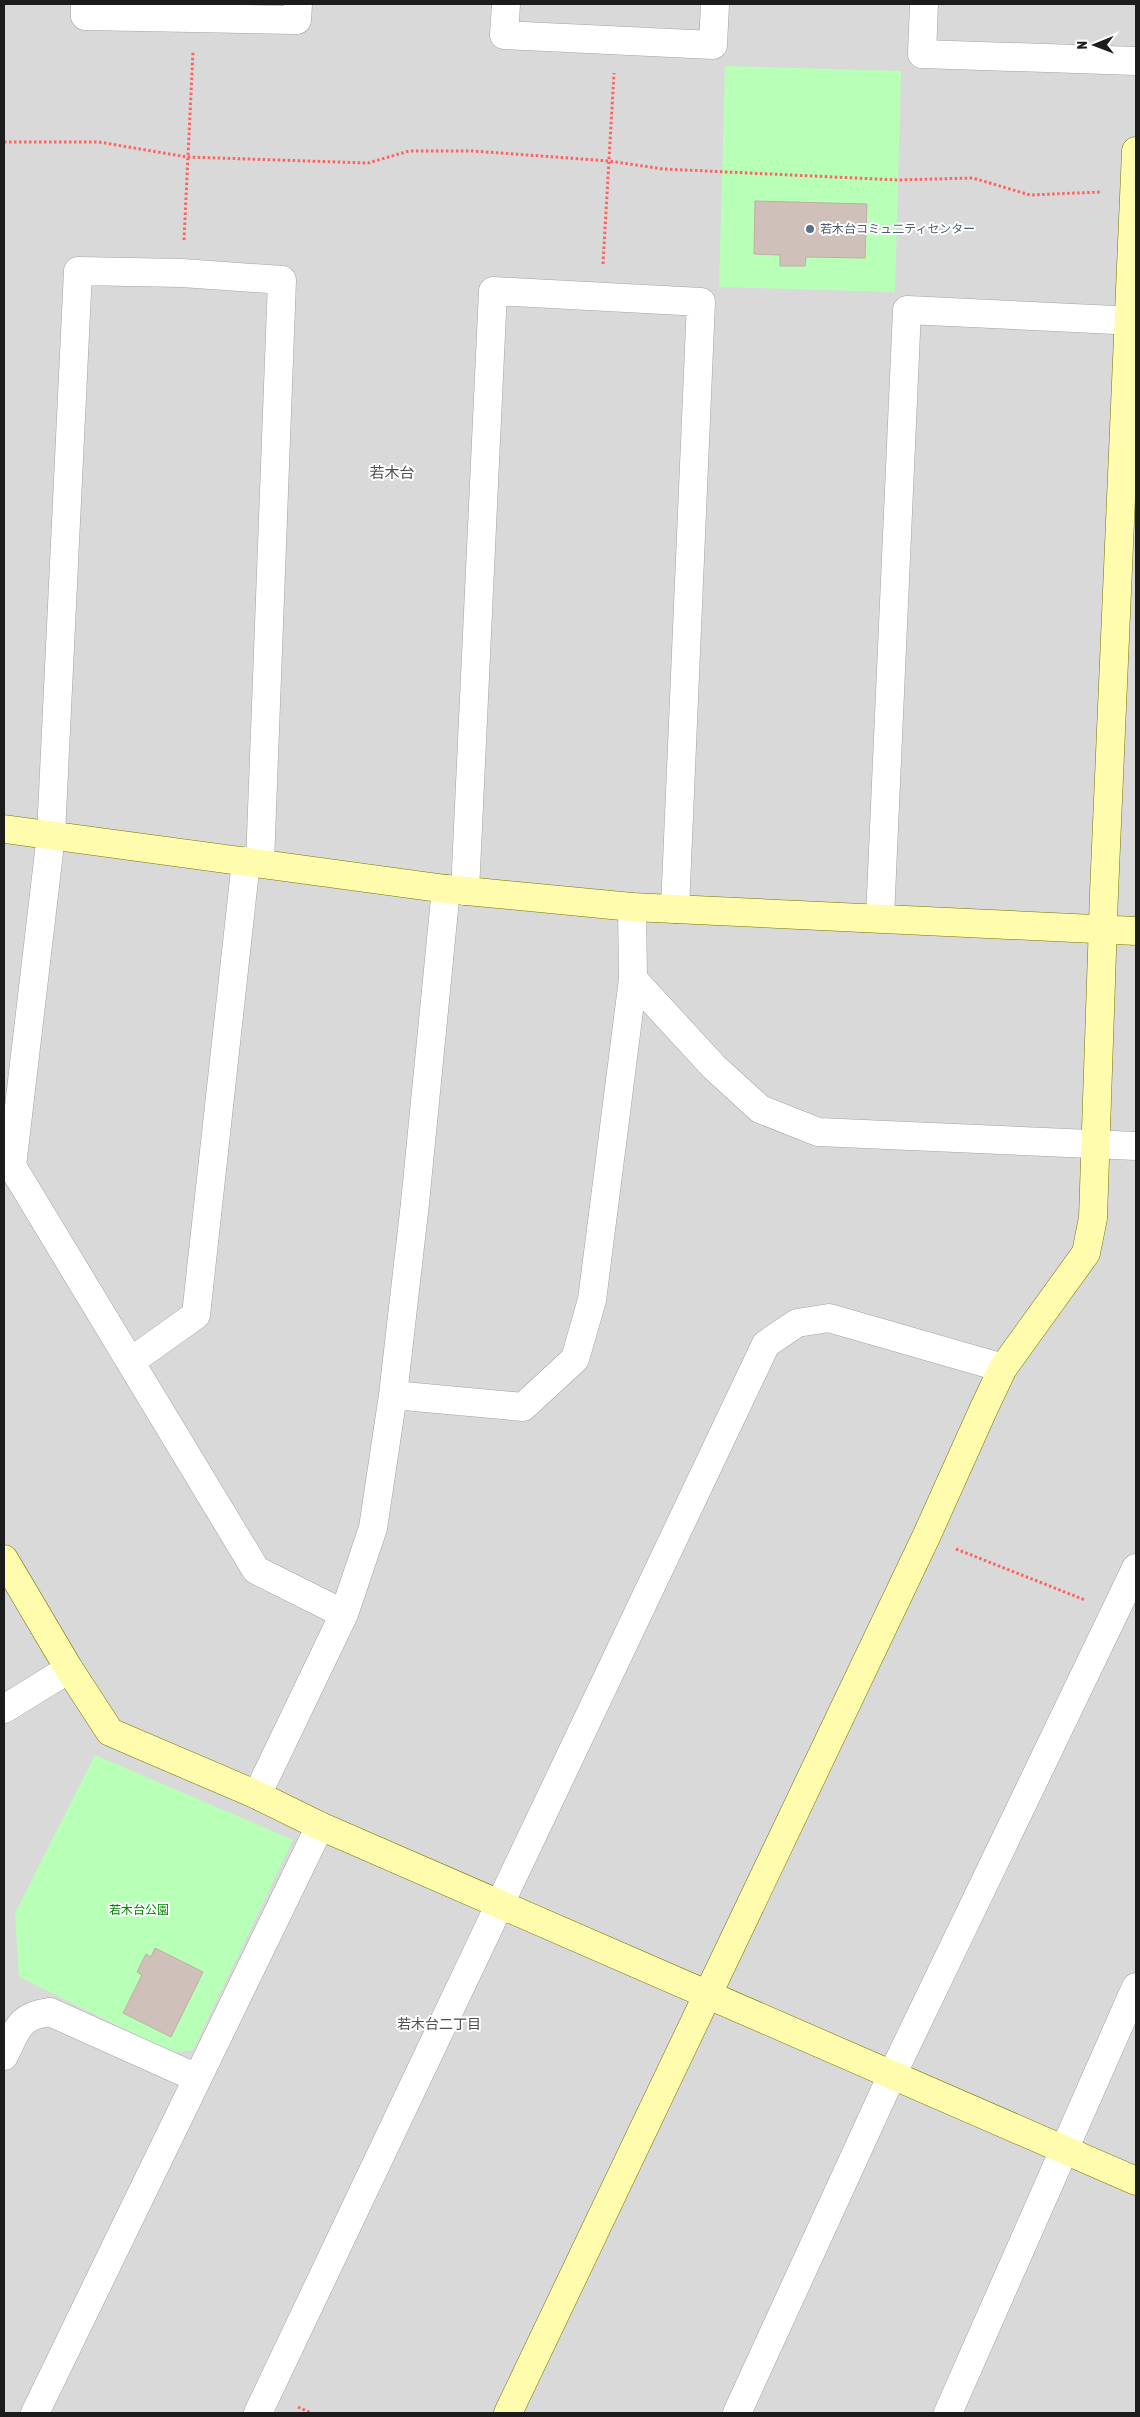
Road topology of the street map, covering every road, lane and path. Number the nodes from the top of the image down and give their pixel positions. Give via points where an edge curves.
1 (85, 4) edge
2 (298, 4) edge
3 (506, 4) edge
4 (715, 4) edge
5 (924, 4) edge
6 (194, 19) junction
7 (616, 40) junction
8 (1136, 61) edge
9 (4, 142) edge
10 (1136, 152) edge
11 (187, 157) junction
12 (609, 161) junction
13 (1134, 192) junction
14 (182, 273) junction
15 (602, 296) junction
16 (1133, 321) edge
17 (4, 829) edge
18 (51, 835) junction
19 (253, 862) junction
20 (456, 890) junction
21 (632, 907) junction
22 (675, 909) junction
23 (880, 918) junction
24 (1103, 929) junction
25 (1136, 931) edge
26 (633, 979) junction
27 (1094, 1144) junction
28 (1136, 1146) edge
29 (130, 1362) junction
30 (1003, 1368) junction
31 (393, 1395) junction
32 (926, 1537) junction
33 (4, 1559) edge
34 (1136, 1568) edge
35 (1115, 1612) junction
36 (344, 1614) junction
37 (70, 1669) junction
38 (4, 1708) edge
39 (257, 1795) junction
40 (320, 1826) junction
41 (498, 1904) junction
42 (1136, 1987) edge
43 (706, 1994) junction
44 (4, 2056) edge
45 (892, 2075) junction
46 (197, 2078) junction
47 (1065, 2150) junction
48 (1136, 2181) edge
49 (35, 2413) edge
50 (258, 2413) edge
51 (508, 2413) edge
52 (737, 2413) edge
53 (948, 2413) edge

1 - 6 street via 85,16
2 - 6 street via 297,20
3 - 7 street via 504,35
4 - 7 street via 713,45
5 - 8 street via 922,54
6 - 11 path
7 - 12 path
9 - 11 path via 99,142
10 - 13 street
11 - 12 path via 368,163 409,151 464,151
11 - 14 path
12 - 13 path via 663,169 898,180 973,178 1030,195
12 - 15 path
13 - 16 street
14 - 18 street via 78,271
14 - 19 street via 282,280
15 - 20 street via 493,290
15 - 22 street via 702,302
16 - 23 street via 907,310
16 - 24 street
17 - 18 street
18 - 19 street
18 - 29 street via 12,1166
19 - 20 street
19 - 29 street via 196,1315
20 - 21 street
20 - 31 street
21 - 22 street
21 - 26 street
22 - 23 street
23 - 24 street
24 - 25 street
24 - 27 street
26 - 27 street via 714,1067 760,1109 818,1132
26 - 31 street via 592,1300 575,1359 523,1407
27 - 28 street
27 - 30 street via 1092,1218 1086,1253
29 - 36 street via 256,1570
30 - 32 street
30 - 41 street via 829,1318 797,1322 766,1344
31 - 36 street via 372,1528
32 - 35 path
32 - 43 street
33 - 37 street
34 - 35 street
35 - 45 street
36 - 39 street
37 - 38 street
37 - 39 street via 110,1732
39 - 40 street
40 - 41 street
40 - 46 street
41 - 43 street
41 - 50 street
42 - 47 street
43 - 45 street
43 - 51 street
44 - 46 street via 19,2024 33,2014 50,2012
45 - 47 street
45 - 52 street
46 - 49 street
47 - 48 street
47 - 53 street

